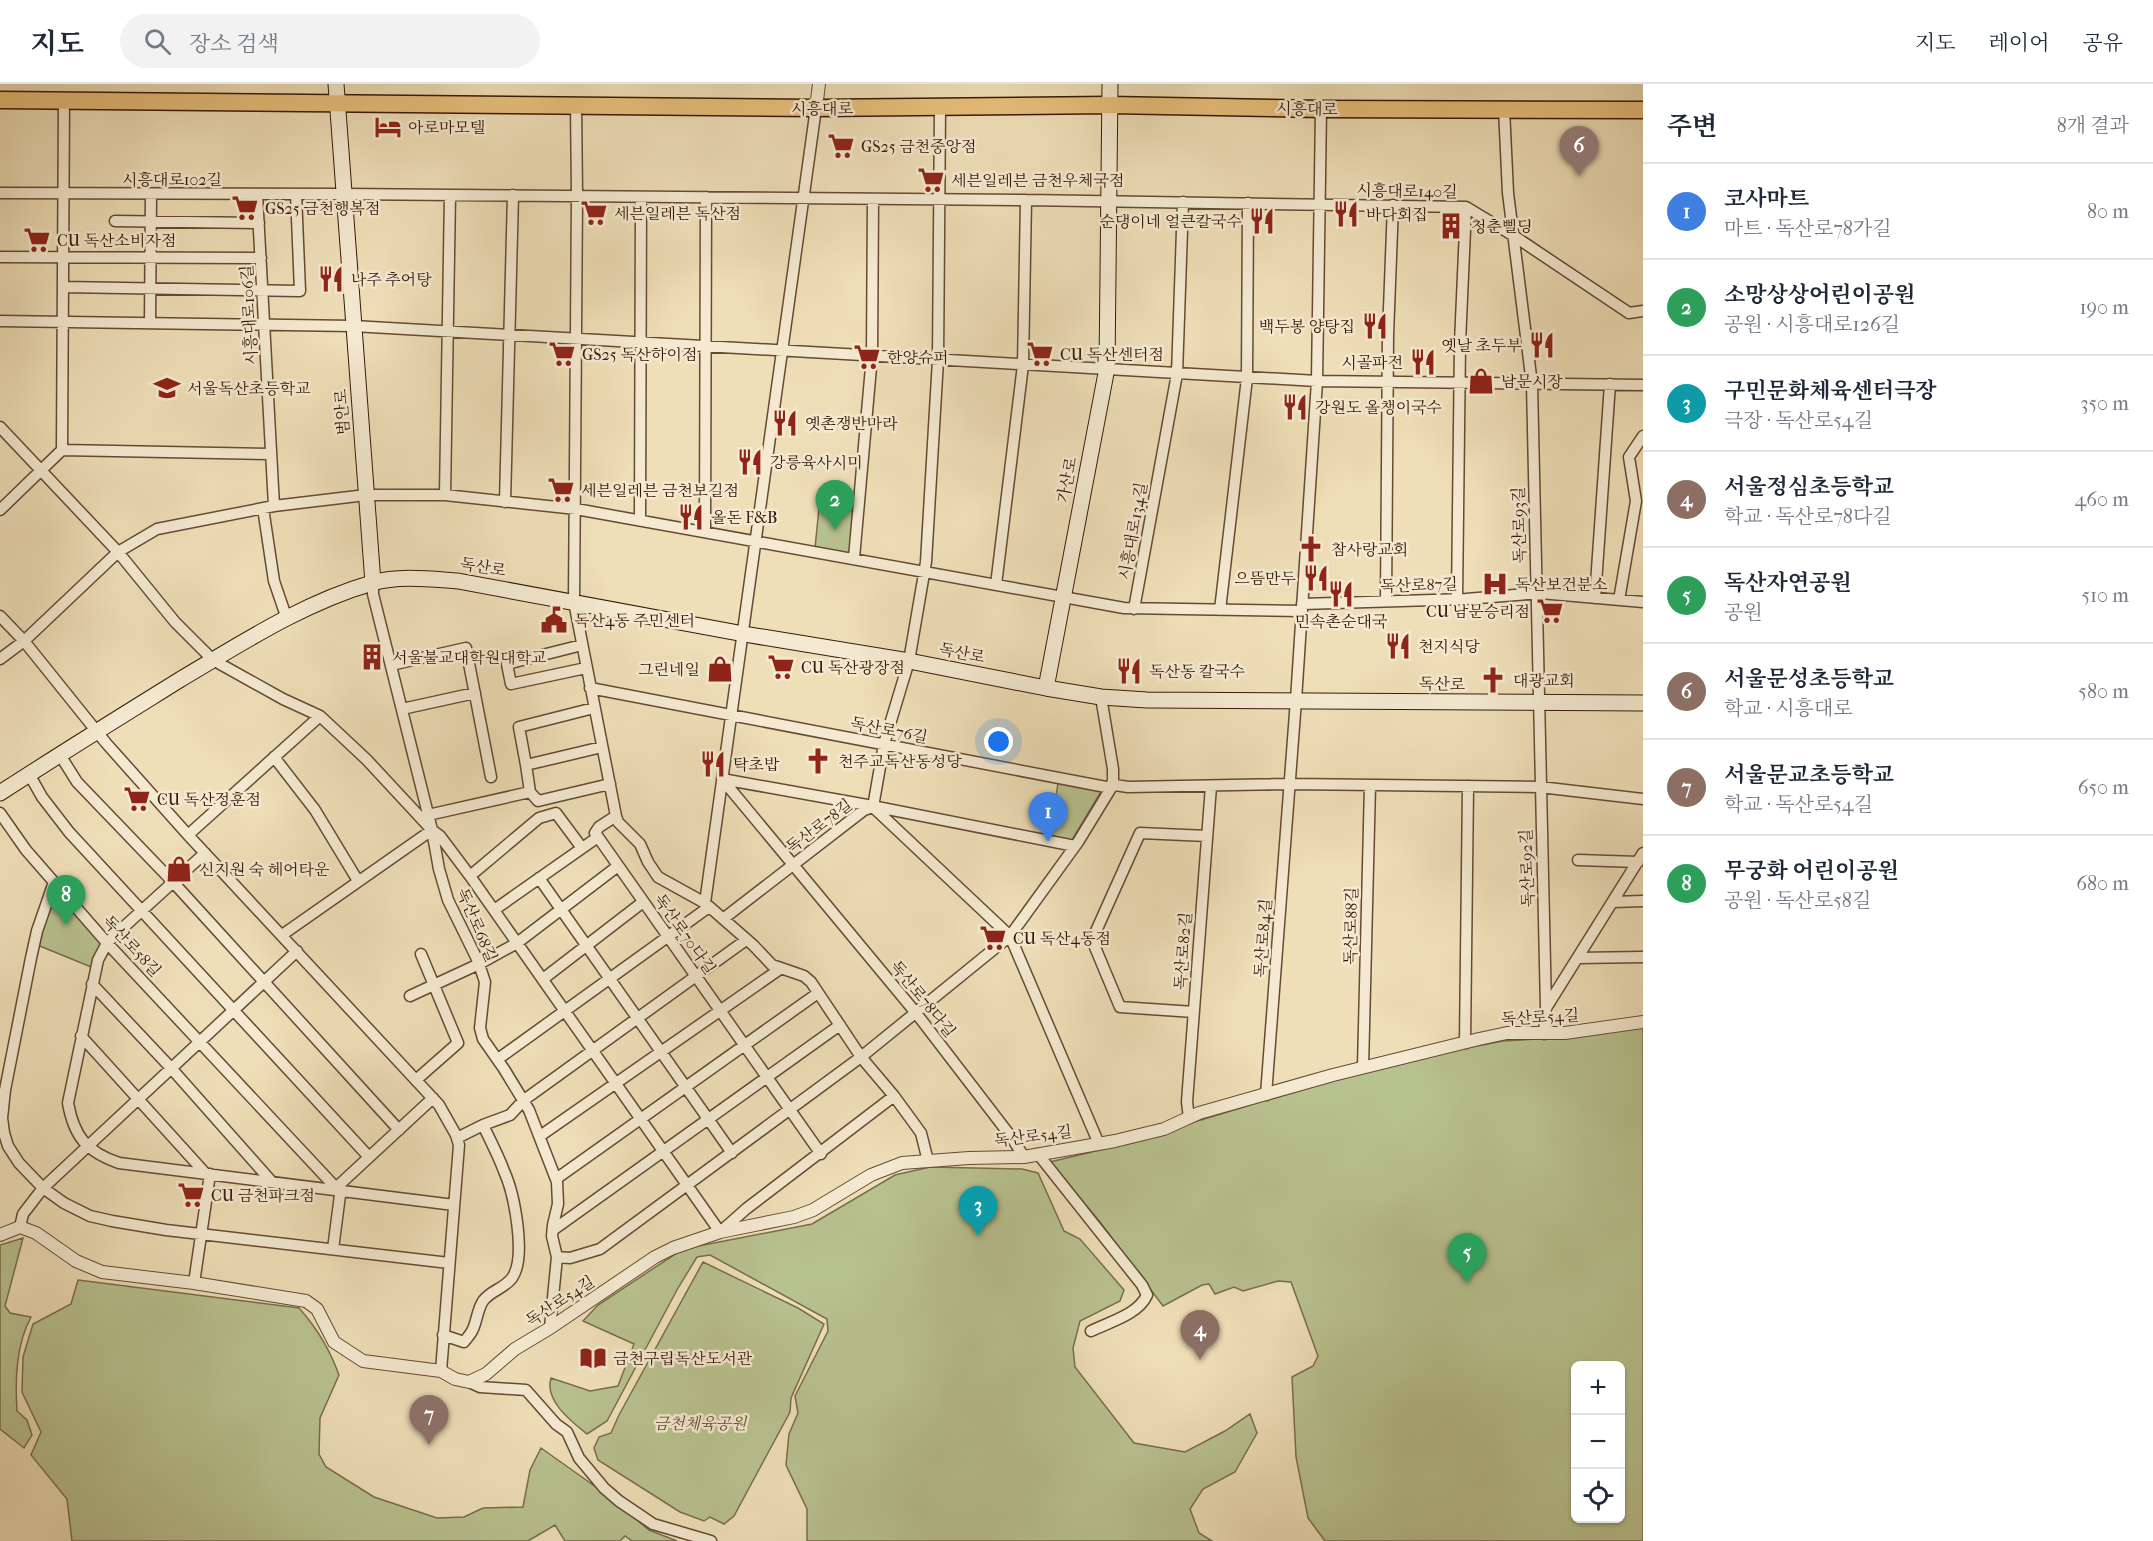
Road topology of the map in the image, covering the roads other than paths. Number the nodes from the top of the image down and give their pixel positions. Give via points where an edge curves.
1 (336, 84) edge
2 (819, 84) edge
3 (1110, 84) edge
4 (63, 99) junction
5 (0, 100) edge
6 (337, 103) junction
7 (576, 105) junction
8 (1110, 105) junction
9 (816, 108) junction
10 (940, 108) junction
11 (1321, 109) junction
12 (1504, 109) junction
13 (1643, 110) edge
14 (0, 193) edge
15 (63, 193) junction
16 (151, 194) junction
17 (257, 194) junction
18 (296, 194) junction
19 (344, 194) junction
20 (450, 195) junction
21 (513, 195) junction
22 (577, 196) junction
23 (641, 196) junction
24 (706, 197) junction
25 (804, 198) junction
26 (873, 199) junction
27 (940, 199) junction
28 (1026, 200) junction
29 (1109, 201) junction
30 (1183, 202) junction
31 (1248, 203) junction
32 (1320, 204) junction
33 (1393, 205) junction
34 (1466, 207) junction
35 (115, 221) dead end
36 (151, 222) junction
37 (259, 223) junction
38 (1514, 236) junction
39 (0, 257) edge
40 (63, 257) junction
41 (150, 258) junction
42 (261, 258) junction
43 (63, 287) junction
44 (150, 289) junction
45 (262, 291) junction
46 (1643, 311) edge
47 (0, 321) edge
48 (62, 322) junction
49 (150, 323) junction
50 (264, 325) junction
51 (353, 326) junction
52 (448, 332) junction
53 (509, 335) junction
54 (576, 339) junction
55 (640, 343) junction
56 (706, 347) junction
57 (783, 351) junction
58 (872, 356) junction
59 (938, 360) junction
60 (1023, 365) junction
61 (1107, 370) junction
62 (1177, 374) junction
63 (1247, 378) junction
64 (1317, 381) junction
65 (1388, 382) junction
66 (1460, 383) junction
67 (1532, 384) junction
68 (1610, 384) junction
69 (1643, 385) edge
70 (0, 428) edge
71 (1643, 436) edge
72 (62, 450) junction
73 (271, 454) junction
74 (40, 471) junction
75 (366, 495) junction
76 (445, 495) junction
77 (505, 502) junction
78 (268, 507) junction
79 (576, 509) junction
80 (0, 510) edge
81 (640, 520) junction
82 (705, 531) junction
83 (757, 541) junction
84 (118, 552) junction
85 (854, 558) junction
86 (925, 572) junction
87 (373, 583) junction
88 (996, 585) junction
89 (1536, 593) junction
90 (1063, 598) junction
91 (1595, 598) junction
92 (1457, 599) junction
93 (1619, 600) junction
94 (574, 602) junction
95 (1386, 602) junction
96 (1643, 602) edge
97 (1302, 607) junction
98 (1134, 609) junction
99 (1220, 610) junction
100 (0, 615) edge
101 (287, 618) junction
102 (744, 634) junction
103 (24, 641) junction
104 (582, 645) junction
105 (0, 659) edge
106 (213, 660) junction
107 (909, 661) junction
108 (391, 665) junction
109 (586, 668) junction
110 (590, 688) junction
111 (1046, 688) junction
112 (475, 693) junction
113 (1101, 697) junction
114 (1296, 700) junction
115 (1538, 702) junction
116 (1643, 703) edge
117 (594, 708) junction
118 (402, 709) junction
119 (732, 715) junction
120 (320, 716) junction
121 (97, 731) junction
122 (884, 744) junction
123 (602, 747) junction
124 (60, 755) junction
125 (274, 757) junction
126 (526, 765) junction
127 (29, 774) junction
128 (491, 777) dead end
129 (722, 779) junction
130 (610, 784) junction
131 (1290, 784) junction
132 (1370, 785) junction
133 (1211, 786) junction
134 (1468, 786) junction
135 (1540, 787) junction
136 (1111, 788) junction
137 (530, 792) junction
138 (0, 793) edge
139 (1643, 799) edge
140 (873, 807) junction
141 (0, 813) edge
142 (428, 815) junction
143 (616, 816) junction
144 (432, 830) junction
145 (188, 835) junction
146 (1207, 836) junction
147 (598, 837) junction
148 (1075, 846) junction
149 (582, 848) junction
150 (205, 853) junction
151 (1640, 858) edge
152 (1578, 860) dead end
153 (792, 866) junction
154 (618, 867) junction
155 (470, 876) junction
156 (539, 878) junction
157 (358, 881) junction
158 (54, 882) junction
159 (172, 882) junction
160 (1643, 901) edge
161 (643, 902) junction
162 (1613, 902) junction
163 (707, 905) junction
164 (494, 910) junction
165 (561, 910) junction
166 (141, 911) junction
167 (723, 919) junction
168 (282, 935) junction
169 (1011, 936) junction
170 (669, 937) junction
171 (746, 940) junction
172 (107, 943) junction
173 (517, 943) junction
174 (586, 946) junction
175 (297, 951) junction
176 (421, 954) dead end
177 (1643, 957) edge
178 (1578, 958) junction
179 (479, 964) junction
180 (780, 969) junction
181 (696, 976) junction
182 (543, 979) junction
183 (610, 979) junction
184 (263, 983) junction
185 (93, 984) junction
186 (434, 985) junction
187 (818, 993) junction
188 (410, 996) dead end
189 (1546, 1009) junction
190 (720, 1010) junction
191 (232, 1011) junction
192 (566, 1011) junction
193 (916, 1012) junction
194 (1194, 1012) junction
195 (638, 1018) junction
196 (1643, 1022) edge
197 (840, 1025) junction
198 (1544, 1034) junction
199 (81, 1036) junction
200 (200, 1041) junction
201 (1465, 1043) junction
202 (745, 1045) junction
203 (593, 1050) junction
204 (661, 1052) junction
205 (861, 1057) junction
206 (498, 1059) junction
207 (1363, 1067) junction
208 (171, 1068) junction
209 (767, 1077) junction
210 (416, 1080) junction
211 (616, 1083) junction
212 (686, 1087) junction
213 (1266, 1095) junction
214 (894, 1096) junction
215 (138, 1098) junction
216 (433, 1098) junction
217 (524, 1100) junction
218 (790, 1109) junction
219 (1189, 1118) junction
220 (641, 1119) junction
221 (708, 1119) junction
222 (483, 1125) junction
223 (399, 1130) junction
224 (540, 1136) junction
225 (457, 1138) junction
226 (1099, 1144) junction
227 (86, 1146) junction
228 (663, 1151) junction
229 (732, 1153) junction
230 (821, 1154) junction
231 (1038, 1154) junction
232 (369, 1157) junction
233 (1024, 1157) junction
234 (928, 1161) junction
235 (208, 1174) junction
236 (556, 1179) junction
237 (272, 1182) junction
238 (688, 1185) junction
239 (43, 1188) junction
240 (338, 1190) junction
241 (454, 1205) junction
242 (20, 1227) junction
243 (553, 1230) junction
244 (720, 1232) junction
245 (201, 1234) junction
246 (0, 1235) edge
247 (333, 1249) junction
248 (557, 1257) junction
249 (449, 1263) junction
250 (194, 1283) junction
251 (550, 1328) junction
252 (1091, 1330) dead end
253 (443, 1335) junction
254 (441, 1371) junction
255 (469, 1382) junction
256 (711, 1541) edge

1 - 6 main road, 범안로
2 - 9 street
3 - 8 main road, 가산로
4 - 5 main road, 시흥대로
4 - 6 main road, 시흥대로
4 - 15 street
6 - 7 main road, 시흥대로
6 - 19 main road, 범안로
7 - 9 main road, 시흥대로
7 - 22 street
8 - 10 main road, 시흥대로
8 - 11 main road, 시흥대로
8 - 29 main road, 가산로
9 - 10 main road, 시흥대로
9 - 25 street
10 - 27 street, 독산로78길
11 - 12 main road, 시흥대로
11 - 32 street, 독산로84길
12 - 13 main road, 시흥대로
12 - 38 street, 독산로93길
14 - 15 street, 시흥대로102길
15 - 16 street, 시흥대로102길
15 - 40 street
16 - 17 street, 시흥대로102길
16 - 36 street
17 - 18 street, 시흥대로102길
17 - 37 street, 시흥대로106길
18 - 19 street, 시흥대로102길
18 - 45 street via 300,291
19 - 20 street
19 - 51 main road, 범안로
20 - 21 street
20 - 52 street
21 - 22 street
21 - 53 street
22 - 23 street
22 - 54 street
23 - 24 street
23 - 55 street
24 - 25 street
24 - 56 street
25 - 26 street
25 - 57 street
26 - 27 street
26 - 58 street
27 - 28 street
27 - 59 street, 독산로78길
28 - 29 street
28 - 60 street
29 - 30 street
29 - 61 main road, 가산로
30 - 31 street, 시흥대로140길
30 - 62 street, 시흥대로134길
31 - 32 street, 시흥대로140길
31 - 63 street
32 - 33 street, 시흥대로140길
32 - 64 street, 독산로84길
33 - 34 street, 시흥대로140길
33 - 65 street
34 - 38 street, 시흥대로140길
34 - 66 street
35 - 36 street
36 - 37 street
36 - 41 street
37 - 42 street, 시흥대로106길
38 - 46 street, 시흥대로140길 via 1629,313
38 - 67 street, 독산로93길
39 - 40 street
40 - 41 street
40 - 43 street
41 - 42 street
41 - 44 street
42 - 45 street, 시흥대로106길
43 - 44 street
43 - 48 street
44 - 45 street
44 - 49 street
45 - 50 street, 시흥대로106길
47 - 48 street
48 - 49 street
48 - 72 street
49 - 50 street
50 - 51 street
50 - 73 street, 시흥대로106길
51 - 52 street
51 - 75 main road, 범안로
52 - 53 street
52 - 76 street
53 - 54 street
53 - 77 street
54 - 55 street
54 - 79 street
55 - 56 street
55 - 81 street
56 - 57 street
56 - 82 street
57 - 58 street
57 - 83 street
58 - 59 street
58 - 85 street
59 - 60 street
59 - 86 street, 독산로78길
60 - 61 street
60 - 88 street
61 - 62 street
61 - 90 main road, 가산로
62 - 63 street
62 - 98 street, 시흥대로134길
63 - 64 street
63 - 99 street
64 - 65 street
64 - 97 street, 독산로84길
65 - 66 street
65 - 95 street
66 - 67 street
66 - 92 street
67 - 68 street
67 - 89 street, 독산로93길
68 - 69 street
68 - 91 street
70 - 74 street
71 - 93 street via 1629,457 1636,501
72 - 73 street
72 - 74 street
73 - 78 street, 시흥대로106길
74 - 80 street
74 - 84 street
75 - 76 street
75 - 78 street
75 - 87 main road, 범안로
76 - 77 street
77 - 79 street
78 - 84 street via 157,529
78 - 101 street via 274,581
79 - 81 street
79 - 94 street
81 - 82 street
82 - 83 street
83 - 85 street
83 - 102 street
84 - 103 street
84 - 106 street via 175,622
85 - 86 street
86 - 88 street
86 - 107 street, 독산로78길
87 - 94 main road, 독산로 via 417,578 458,580
87 - 101 main road, 독산로
87 - 108 street, 독산로68길
88 - 90 street
89 - 91 street, 독산로87길
89 - 92 street, 독산로87길
89 - 115 street, 독산로93길
90 - 98 street
90 - 111 main road, 가산로
91 - 93 street, 독산로87길
92 - 95 street, 독산로87길
93 - 96 street, 독산로87길
94 - 102 main road, 독산로
94 - 104 street
95 - 97 street, 독산로87길
97 - 99 street, 독산로87길
97 - 114 street, 독산로84길
98 - 99 street
100 - 103 street
101 - 106 main road, 독산로
102 - 107 main road, 독산로
102 - 119 street
103 - 105 street
103 - 121 street
104 - 109 street
104 - 109 street via 507,664 511,684
106 - 120 street
106 - 121 main road, 독산로
107 - 111 main road, 독산로
107 - 122 street, 독산로78길
108 - 112 street via 466,648
108 - 118 street, 독산로68길
109 - 110 street
110 - 117 street
110 - 119 street, 독산로76길
111 - 113 main road, 독산로
112 - 118 street
112 - 128 street
113 - 114 main road, 독산로
113 - 136 street via 1113,769
114 - 115 main road, 독산로
114 - 131 street, 독산로84길
115 - 116 main road, 독산로
115 - 135 street, 독산로92길
117 - 123 street
117 - 126 street via 519,727
118 - 142 street, 독산로68길
119 - 122 street, 독산로76길
119 - 129 street
120 - 125 street
120 - 144 street
121 - 124 main road, 독산로
121 - 145 street
122 - 136 street, 독산로76길
122 - 140 street, 독산로78길
123 - 126 street
123 - 130 street
124 - 127 main road, 독산로
124 - 159 street via 77,782
125 - 145 street
125 - 157 street via 315,810
126 - 137 street
127 - 138 main road, 독산로
127 - 166 street via 69,832
129 - 140 street
129 - 153 street, 독산로78다길
129 - 163 street
130 - 137 street via 538,801
130 - 143 street
131 - 132 street
131 - 133 street
131 - 213 street, 독산로84길
132 - 134 street
132 - 207 street, 독산로88길
133 - 136 street, 독산로76길
133 - 146 street, 독산로82길
134 - 135 street
134 - 201 street
135 - 139 street
135 - 189 street, 독산로92길
136 - 148 street
137 - 142 street
140 - 148 street
140 - 153 street, 독산로78길
140 - 169 street
141 - 158 street, 독산로58길
142 - 144 street, 독산로68길
143 - 147 street via 599,827 595,833
143 - 163 street via 640,844 658,877
144 - 155 street
144 - 157 street
144 - 179 street, 독산로68길 via 448,900
145 - 150 street
146 - 194 street, 독산로82길
146 - 194 street via 1140,833 1092,940 1120,1007
147 - 149 street
147 - 154 street, 독산로70다길
148 - 169 street
149 - 155 street via 556,813 540,818
149 - 156 street
150 - 159 street
150 - 168 street
151 - 152 street
151 - 162 street
153 - 167 street, 독산로78길
153 - 193 street, 독산로78다길
154 - 161 street, 독산로70다길
154 - 165 street
155 - 164 street
156 - 164 street
156 - 165 street
157 - 168 street
158 - 172 street, 독산로58길
158 - 239 street via 31,958 2,1118 8,1146
159 - 166 street
159 - 184 street
160 - 162 street
161 - 170 street, 독산로70다길
161 - 174 street
162 - 178 street
163 - 167 street
163 - 170 street
164 - 173 street
165 - 173 street
165 - 174 street
166 - 172 street
166 - 191 street
167 - 171 street
168 - 175 street
169 - 193 street
169 - 226 street
170 - 181 street, 독산로70다길
170 - 183 street
171 - 180 street
171 - 181 street
172 - 185 street via 98,960
172 - 200 street, 독산로58길
173 - 179 street
173 - 182 street
174 - 182 street
174 - 183 street
175 - 184 street
175 - 210 street
176 - 186 street
177 - 178 street
178 - 189 street
179 - 186 street
179 - 206 street, 독산로68길 via 485,982 480,1028
180 - 187 street via 804,976
180 - 190 street
181 - 190 street, 독산로70다길
181 - 195 street
182 - 192 street
183 - 192 street
183 - 195 street
184 - 191 street
184 - 223 street
185 - 199 street
185 - 208 street
186 - 188 street
186 - 210 street via 458,1043
187 - 197 street
187 - 202 street
189 - 198 street, 독산로92길
190 - 202 street, 독산로70다길
190 - 204 street
191 - 200 street
191 - 232 street
192 - 203 street
192 - 206 street
193 - 205 street
193 - 233 street, 독산로78다길
194 - 219 street, 독산로82길
195 - 203 street
195 - 204 street
196 - 198 street, 독산로54길
197 - 205 street
197 - 209 street
198 - 201 street, 독산로54길 via 1507,1034
199 - 215 street
199 - 227 street via 68,1103 71,1118
200 - 208 street
200 - 240 street, 독산로58길
201 - 207 street, 독산로54길
202 - 209 street, 독산로70다길
202 - 212 street
203 - 211 street
203 - 217 street
204 - 211 street
204 - 212 street
205 - 214 street
205 - 218 street
206 - 217 street, 독산로68길
207 - 213 street, 독산로54길
208 - 215 street
208 - 237 street
209 - 218 street, 독산로70다길
209 - 221 street
210 - 216 street
211 - 220 street
211 - 224 street
212 - 220 street
212 - 221 street
213 - 219 street, 독산로54길
214 - 230 street
214 - 234 street via 921,1133
215 - 227 street
215 - 235 street
216 - 223 street
216 - 225 street
217 - 222 street via 510,1115
217 - 224 street, 독산로68길
218 - 229 street
218 - 230 street, 독산로70다길
219 - 226 street, 독산로54길 via 1164,1129
220 - 228 street
220 - 236 street
221 - 228 street
221 - 229 street
222 - 225 street
222 - 253 street via 512,1196 519,1248 516,1269 504,1286 483,1301 464,1342
223 - 232 street
224 - 236 street, 독산로68길
225 - 241 street
226 - 231 street, 독산로54길
227 - 235 street via 119,1163
227 - 239 street
228 - 238 street
228 - 243 street
229 - 238 street
230 - 244 street
231 - 233 street, 독산로54길
231 - 252 street via 1147,1295 1135,1310
232 - 240 street
233 - 234 street, 독산로54길
234 - 244 street, 독산로54길 via 902,1163 871,1174 821,1206 794,1217
235 - 237 street
235 - 245 street
236 - 243 street, 독산로68길 via 558,1204
237 - 240 street
238 - 244 street
238 - 248 street via 600,1249 570,1258
239 - 242 street via 23,1214
239 - 245 street via 90,1216
240 - 241 street
240 - 247 street
241 - 249 street
242 - 246 street
242 - 250 street via 91,1269
243 - 248 street, 독산로68길
244 - 251 street, 독산로54길 via 655,1257
245 - 247 street
245 - 250 street
247 - 249 street
248 - 251 street, 독산로68길
249 - 253 street
250 - 254 street via 306,1301 317,1309 334,1342 363,1361
251 - 255 street, 독산로54길
253 - 254 street
254 - 255 street
255 - 256 street via 480,1387 526,1390 567,1432 579,1458 619,1501 653,1524

